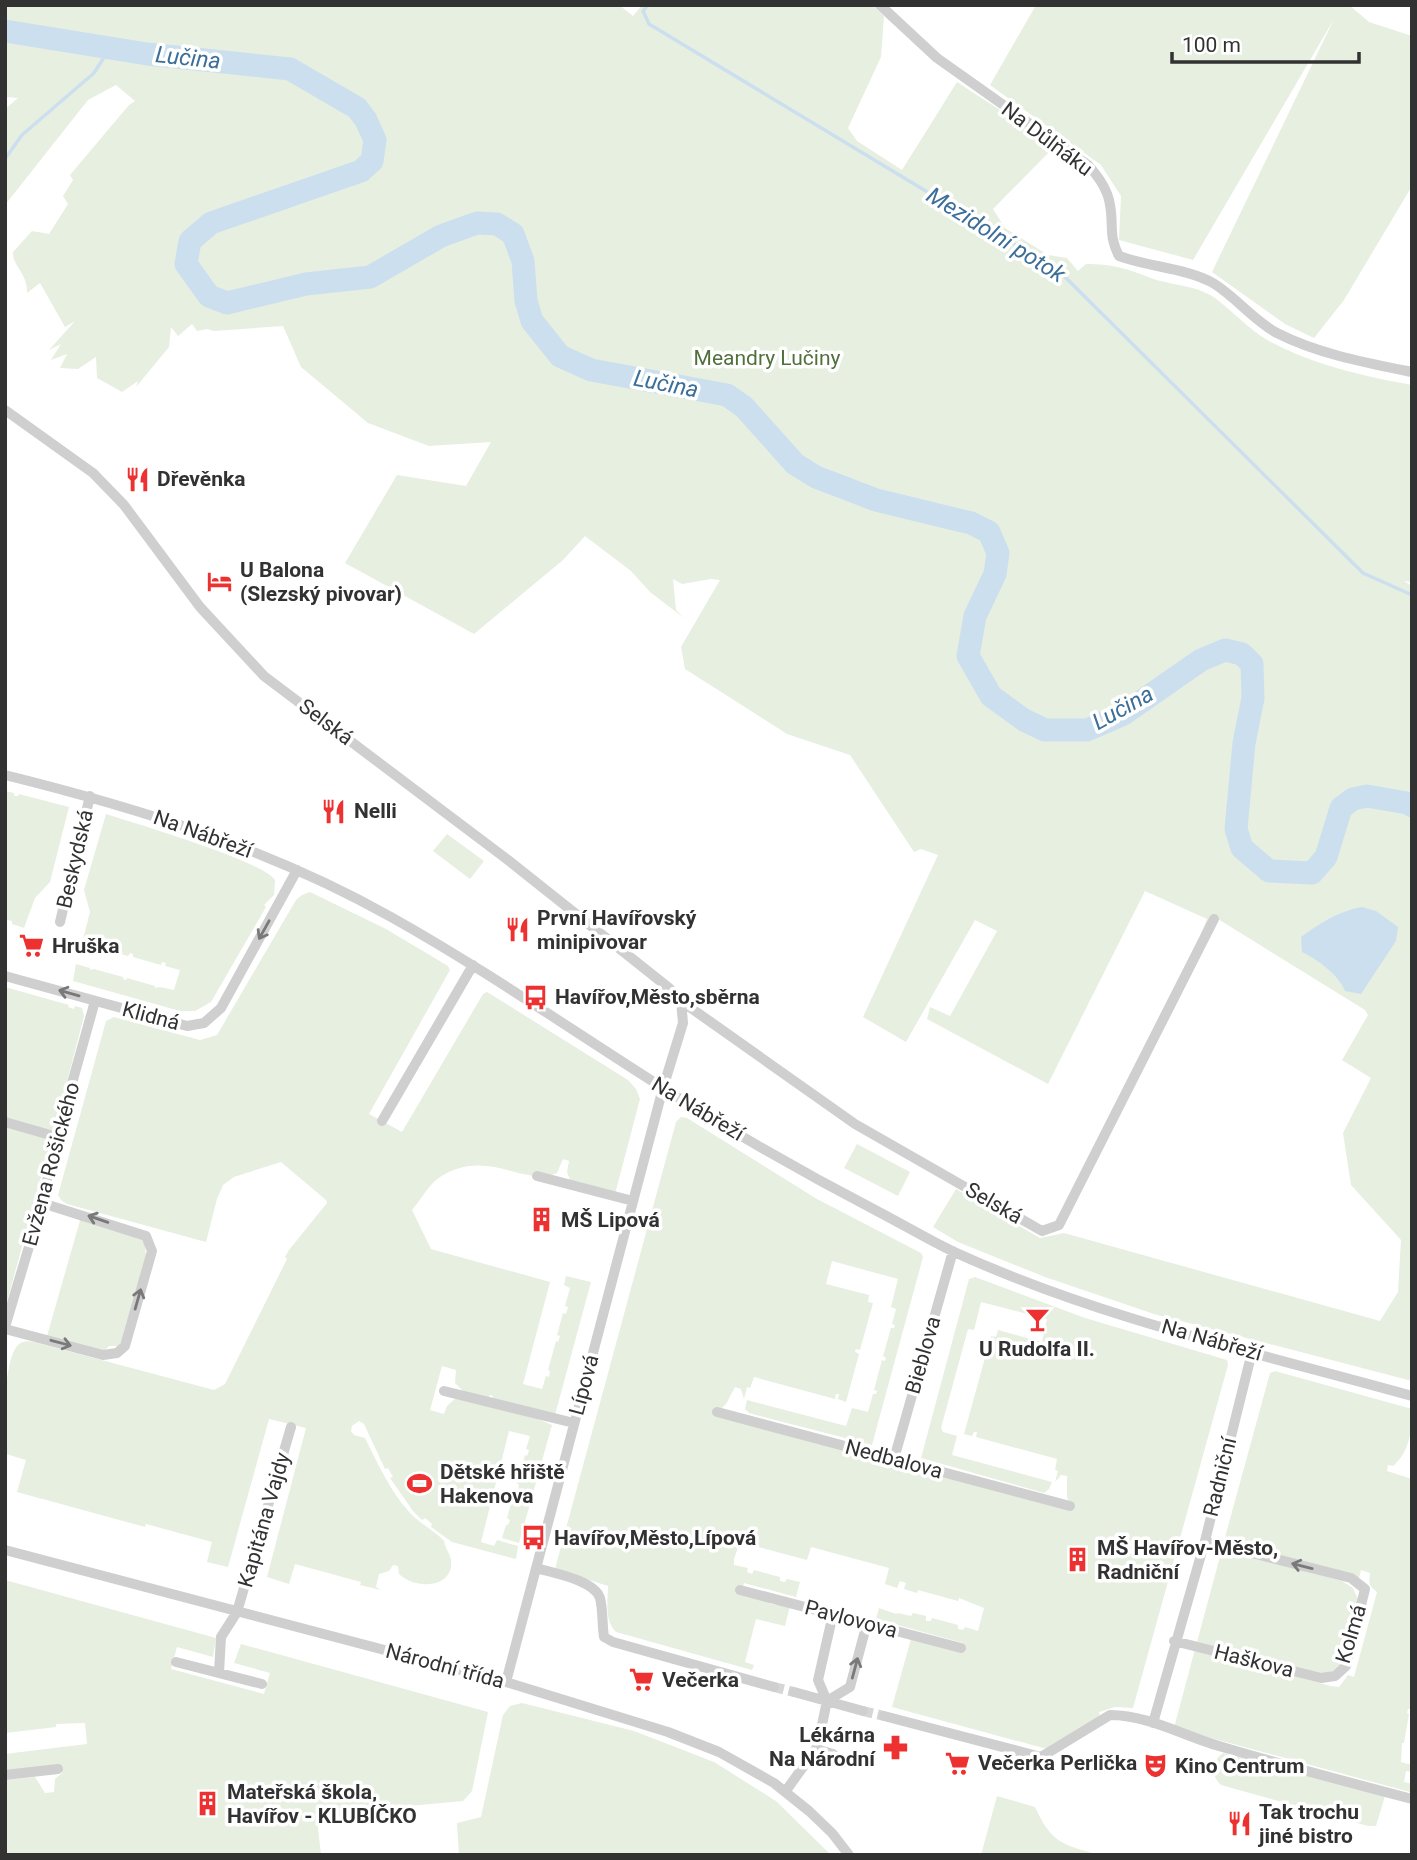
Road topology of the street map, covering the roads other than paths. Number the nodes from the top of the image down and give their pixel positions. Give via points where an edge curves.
1 (880, 5) edge
2 (1412, 372) edge
3 (5, 410) edge
4 (5, 775) edge
5 (90, 796) junction
6 (297, 870) junction
7 (1214, 919) dead end
8 (60, 922) dead end
9 (473, 965) junction
10 (5, 976) edge
11 (95, 1001) junction
12 (681, 1001) junction
13 (663, 1088) junction
14 (382, 1121) dead end
15 (5, 1122) edge
16 (58, 1137) junction
17 (537, 1176) dead end
18 (633, 1201) junction
19 (42, 1203) junction
20 (953, 1251) junction
21 (5, 1328) edge
22 (1252, 1352) junction
23 (444, 1391) dead end
24 (1412, 1396) edge
25 (718, 1412) dead end
26 (574, 1423) junction
27 (290, 1427) dead end
28 (894, 1459) junction
29 (1070, 1506) dead end
30 (1205, 1541) junction
31 (5, 1550) edge
32 (537, 1568) junction
33 (740, 1590) dead end
34 (237, 1612) junction
35 (832, 1614) junction
36 (867, 1623) junction
37 (1174, 1641) junction
38 (961, 1648) dead end
39 (176, 1662) dead end
40 (219, 1673) junction
41 (1335, 1676) joint
42 (506, 1682) junction
43 (262, 1684) dead end
44 (774, 1687) tunnel mouth
45 (794, 1692) tunnel mouth
46 (827, 1701) junction
47 (863, 1711) tunnel mouth
48 (884, 1716) tunnel mouth
49 (1153, 1723) junction
50 (816, 1749) junction
51 (833, 1754) dead end
52 (58, 1769) dead end
53 (5, 1776) edge
54 (785, 1792) junction
55 (1412, 1798) edge
56 (849, 1855) edge

1 - 2 street, Na Důlňáku via 937,58 1088,164 1110,203 1112,242 1119,256 1213,283 1275,332 1307,346
3 - 12 street, Selská via 93,473 124,505 200,607 264,676 509,860
4 - 5 street, Na Nábřeží
5 - 6 street, Na Nábřeží via 200,830
5 - 8 street, Beskydská
6 - 9 street, Na Nábřeží via 388,915
6 -> 11 street, Klidná via 221,1009 204,1023 187,1026
7 - 12 street, Selská via 1059,1225 1042,1231 855,1124
9 - 13 street, Na Nábřeží
9 - 14 street
11 -> 10 street, Klidná
11 - 16 street, Evžena Rošického
12 - 13 street via 684,1023
13 - 18 street, Lípová
13 - 20 street, Na Nábřeží via 806,1174
15 - 16 street
16 - 19 street, Evžena Rošického
17 - 18 street
18 - 26 street, Lípová
19 - 21 street, Evžena Rošického
21 -> 19 street via 103,1355 125,1346 152,1251 150,1241 141,1234
20 - 22 street, Na Nábřeží via 1084,1303
20 - 28 street, Bieblova
22 - 24 street, Na Nábřeží
22 - 30 street, Radniční
23 - 26 street
25 - 28 street, Nedbalova
26 - 32 street, Lípová
27 - 34 street, Kapitána Vajdy
28 - 29 street, Nedbalova
30 - 37 street, Radniční
41 -> 30 street, Kolmá via 1346,1666 1365,1589 1351,1578
31 - 34 street, Národní třída
32 - 42 street, Lípová
32 - 44 street via 587,1583 596,1591 604,1637 613,1642
33 - 35 street, Pavlovova
34 - 40 street, Kapitána Vajdy via 221,1637
34 - 42 street, Národní třída
35 - 36 street, Pavlovova
35 - 46 street via 818,1680
36 - 38 street, Pavlovova
46 -> 36 street via 850,1687
37 - 41 street, Haškova via 1321,1678
37 - 49 street, Radniční
39 - 40 street
40 - 43 street
42 - 54 street, Národní třída via 706,1746
45 - 46 street
46 - 47 street
46 - 50 street
48 - 49 street via 1041,1757 1110,1715
49 - 55 street via 1216,1745
50 - 51 street
50 - 54 street
52 - 53 street
54 - 56 street, Národní třída via 832,1833

